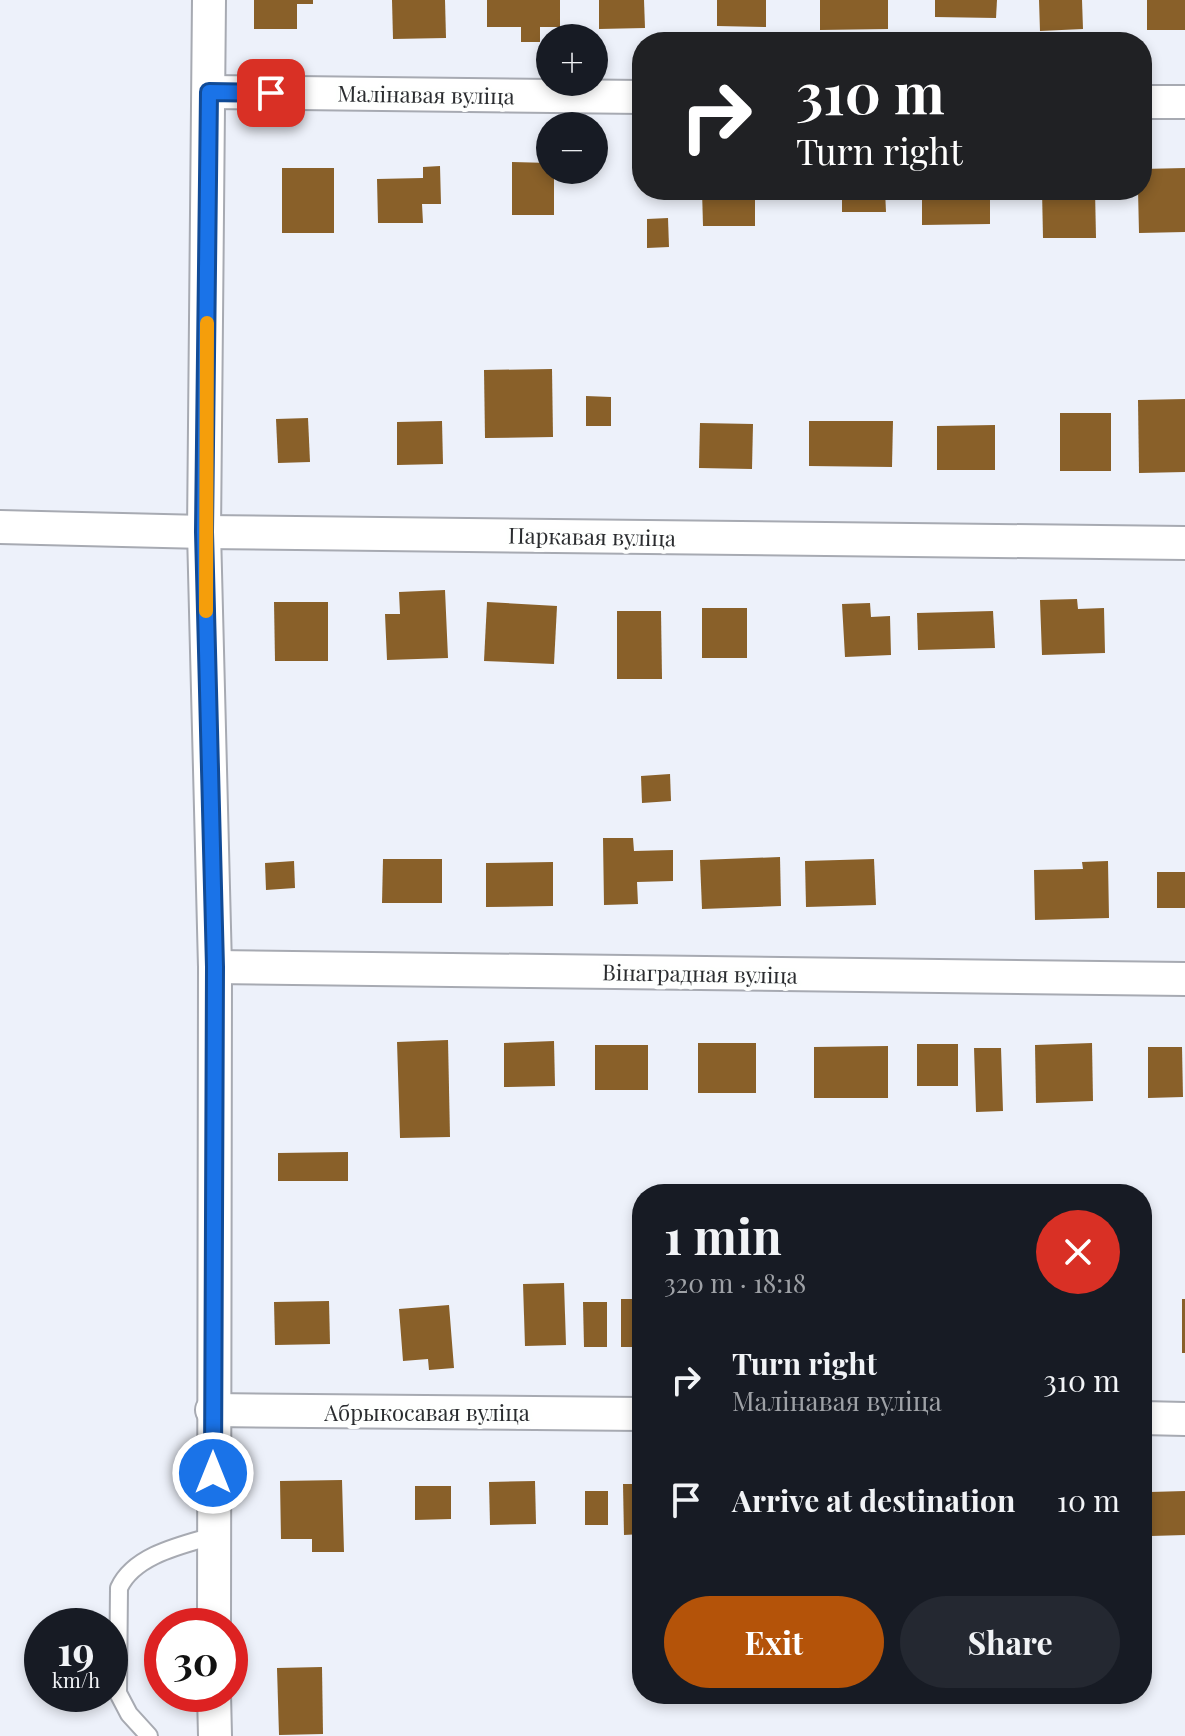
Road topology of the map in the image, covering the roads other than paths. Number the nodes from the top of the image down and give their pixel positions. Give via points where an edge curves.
1 (209, 0) edge
2 (209, 92) junction
3 (632, 97) edge
4 (1152, 102) edge
5 (1185, 102) edge
6 (0, 527) edge
7 (204, 532) junction
8 (1185, 543) edge
9 (215, 967) junction
10 (1185, 979) edge
11 (212, 1410) junction
12 (632, 1414) edge
13 (1152, 1418) edge
14 (1185, 1419) edge
15 (213, 1536) junction
16 (214, 1608) edge
17 (214, 1712) edge
18 (149, 1736) edge
19 (215, 1736) edge

1 - 2 street
2 - 3 street, Малінавая вуліца
2 - 7 street
4 - 5 street
6 - 7 street, Паркавая вуліца
7 - 8 street, Паркавая вуліца
7 - 9 street
9 - 10 street, Вінаградная вуліца
9 - 11 street
11 - 12 street, Абрыкосавая вуліца
11 - 15 street
13 - 14 street
15 - 16 street
15 - 18 lane via 140,1564 119,1588 118,1693
17 - 19 street

